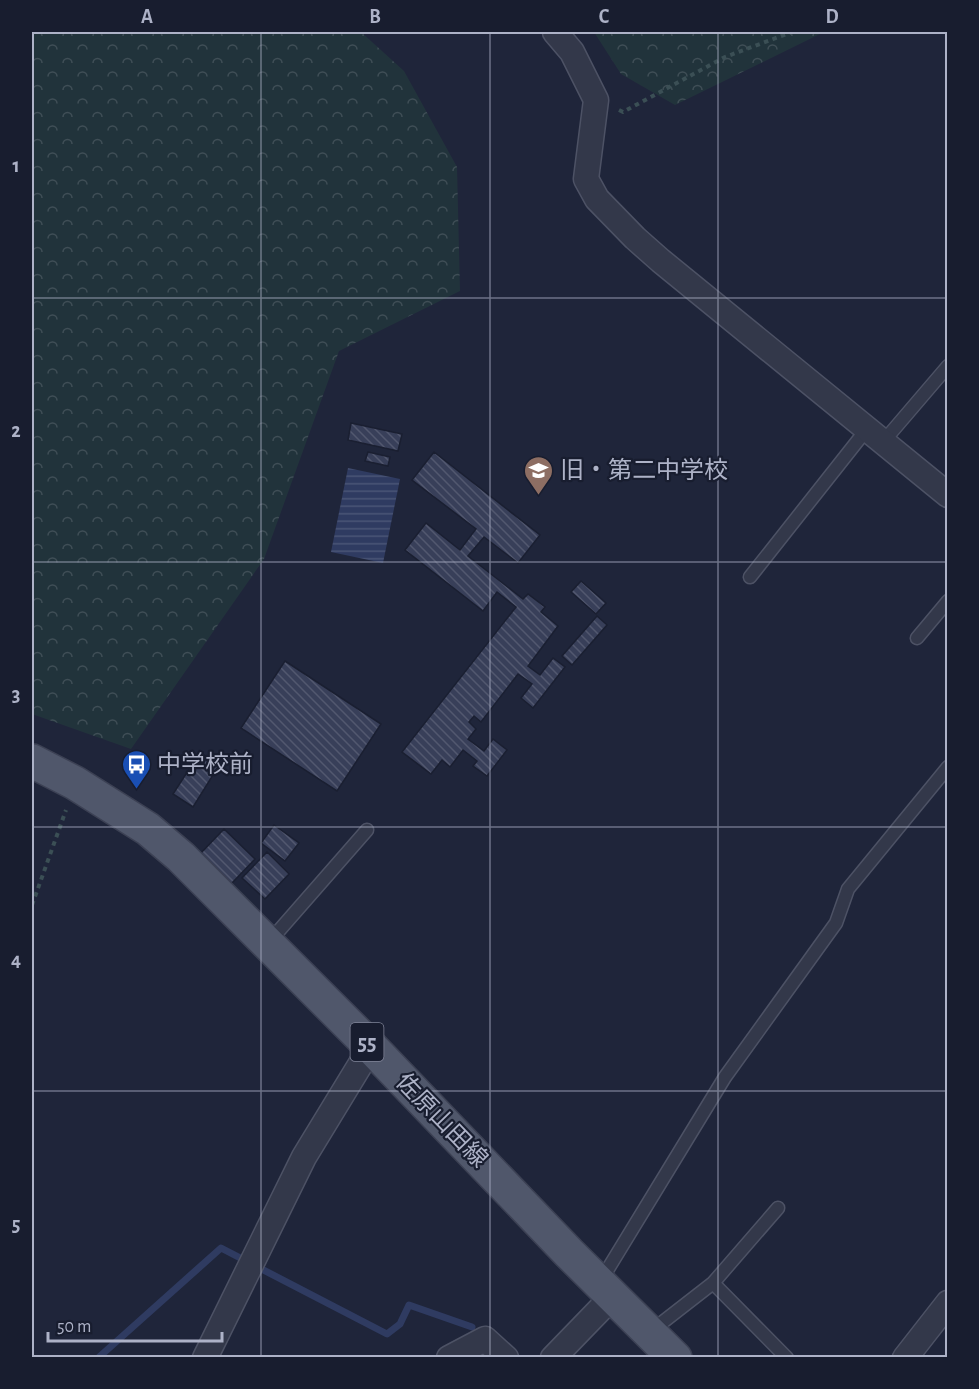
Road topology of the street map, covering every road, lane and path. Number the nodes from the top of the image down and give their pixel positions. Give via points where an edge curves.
1 (555, 32) edge
2 (792, 32) edge
3 (596, 100) junction
4 (948, 366) edge
5 (875, 436) junction
6 (948, 495) edge
7 (750, 577) dead end
8 (948, 601) edge
9 (917, 638) dead end
10 (32, 761) edge
11 (948, 766) edge
12 (75, 783) junction
13 (367, 830) dead end
14 (32, 905) edge
15 (268, 943) junction
16 (371, 1047) junction
17 (778, 1208) dead end
18 (713, 1283) junction
19 (606, 1290) junction
20 (948, 1303) edge
21 (649, 1332) junction
22 (205, 1358) edge
23 (449, 1358) edge
24 (506, 1358) edge
25 (554, 1358) edge
26 (675, 1358) edge
27 (787, 1358) edge
28 (905, 1358) edge

1 - 3 street via 572,52
2 - 3 path via 725,57 623,112
3 - 5 street via 586,179 597,199 661,261
4 - 5 lane
5 - 6 street
5 - 7 lane
8 - 9 lane
10 - 12 main road, 佐原山田線 / 55
11 - 19 lane via 848,889 836,923 725,1077
12 - 14 path
12 - 15 main road, 佐原山田線 / 55 via 148,829
13 - 15 lane
15 - 16 main road, 佐原山田線 / 55
16 - 19 main road, 佐原山田線 / 55
16 - 22 street via 304,1157
17 - 18 lane
18 - 21 lane
18 - 27 lane
19 - 21 main road, 佐原山田線 / 55
19 - 25 street
20 - 28 street
21 - 26 main road, 佐原山田線 / 55
23 - 24 street via 485,1339

